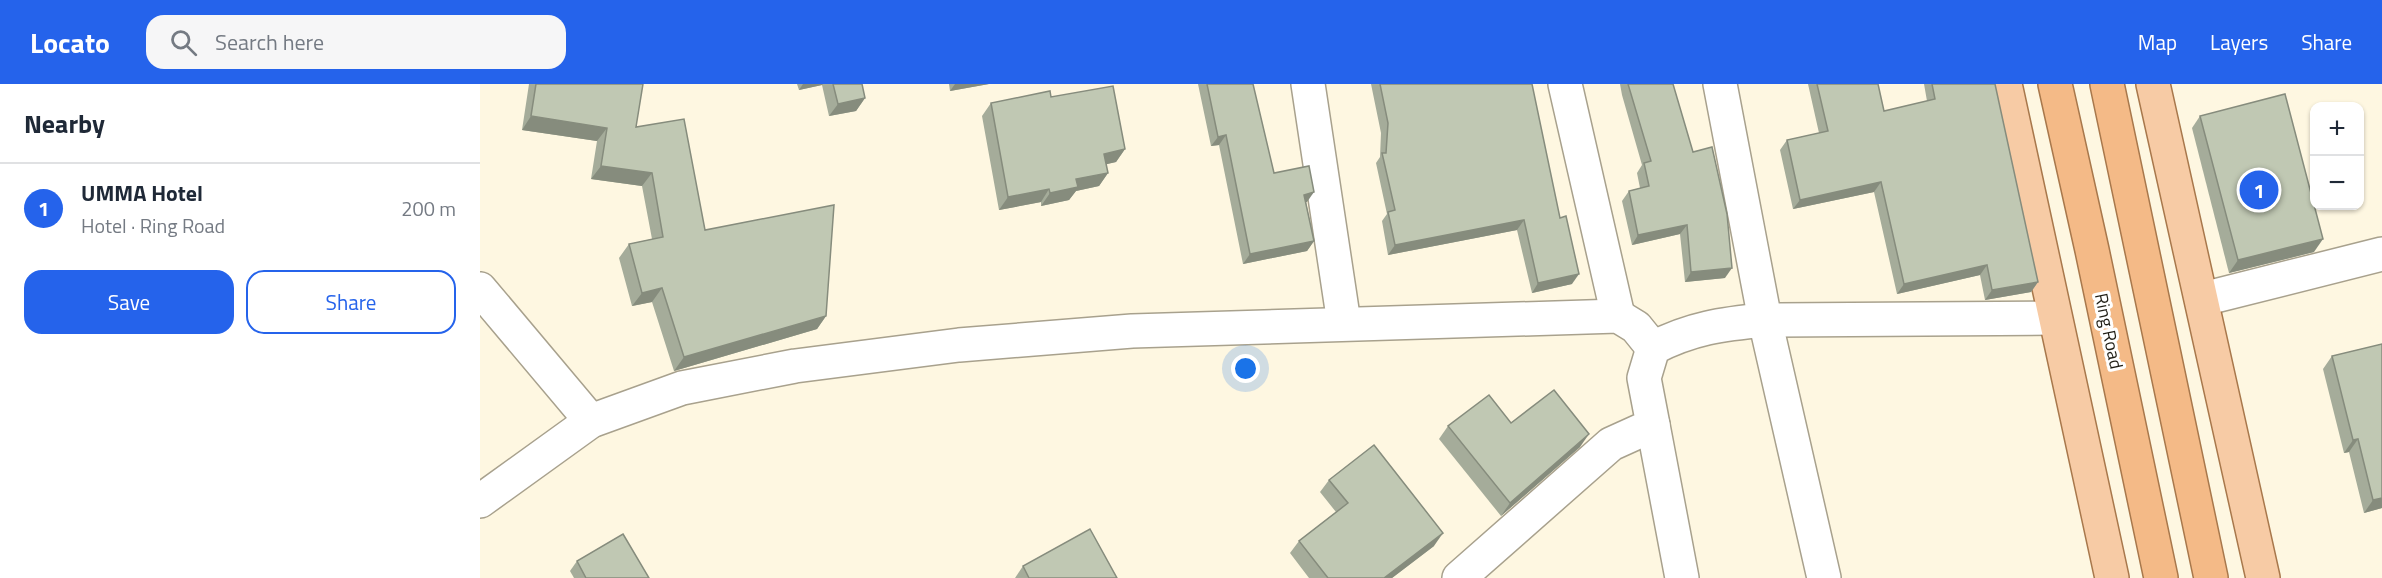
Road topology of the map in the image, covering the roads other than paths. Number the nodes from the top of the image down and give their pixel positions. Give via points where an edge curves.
1 (1308, 84) edge
2 (1565, 84) edge
3 (1720, 84) edge
4 (2005, 84) edge
5 (2055, 84) edge
6 (2107, 84) edge
7 (2153, 84) edge
8 (2382, 254) edge
9 (480, 289) edge
10 (2203, 299) junction
11 (1618, 316) junction
12 (2054, 318) junction
13 (1765, 320) junction
14 (1344, 323) junction
15 (1653, 348) junction
16 (591, 421) junction
17 (1653, 425) junction
18 (480, 501) edge
19 (1459, 578) edge
20 (1682, 578) edge
21 (1824, 578) edge
22 (2112, 578) edge
23 (2161, 578) edge
24 (2211, 578) edge
25 (2263, 578) edge

1 - 14 street
2 - 11 street
3 - 13 street
4 - 12 main road
5 - 23 highway, Ring Road
6 - 24 highway
7 - 10 main road
8 - 10 street
9 - 16 street
10 - 25 main road
11 - 14 street
11 - 15 street via 1636,327
12 - 13 street
12 - 22 main road
13 - 15 street via 1681,333
13 - 21 street
14 - 16 street via 1132,331 959,345 795,366 682,388
15 - 17 street via 1644,378
16 - 18 street
17 - 19 street via 1611,444
17 - 20 street

